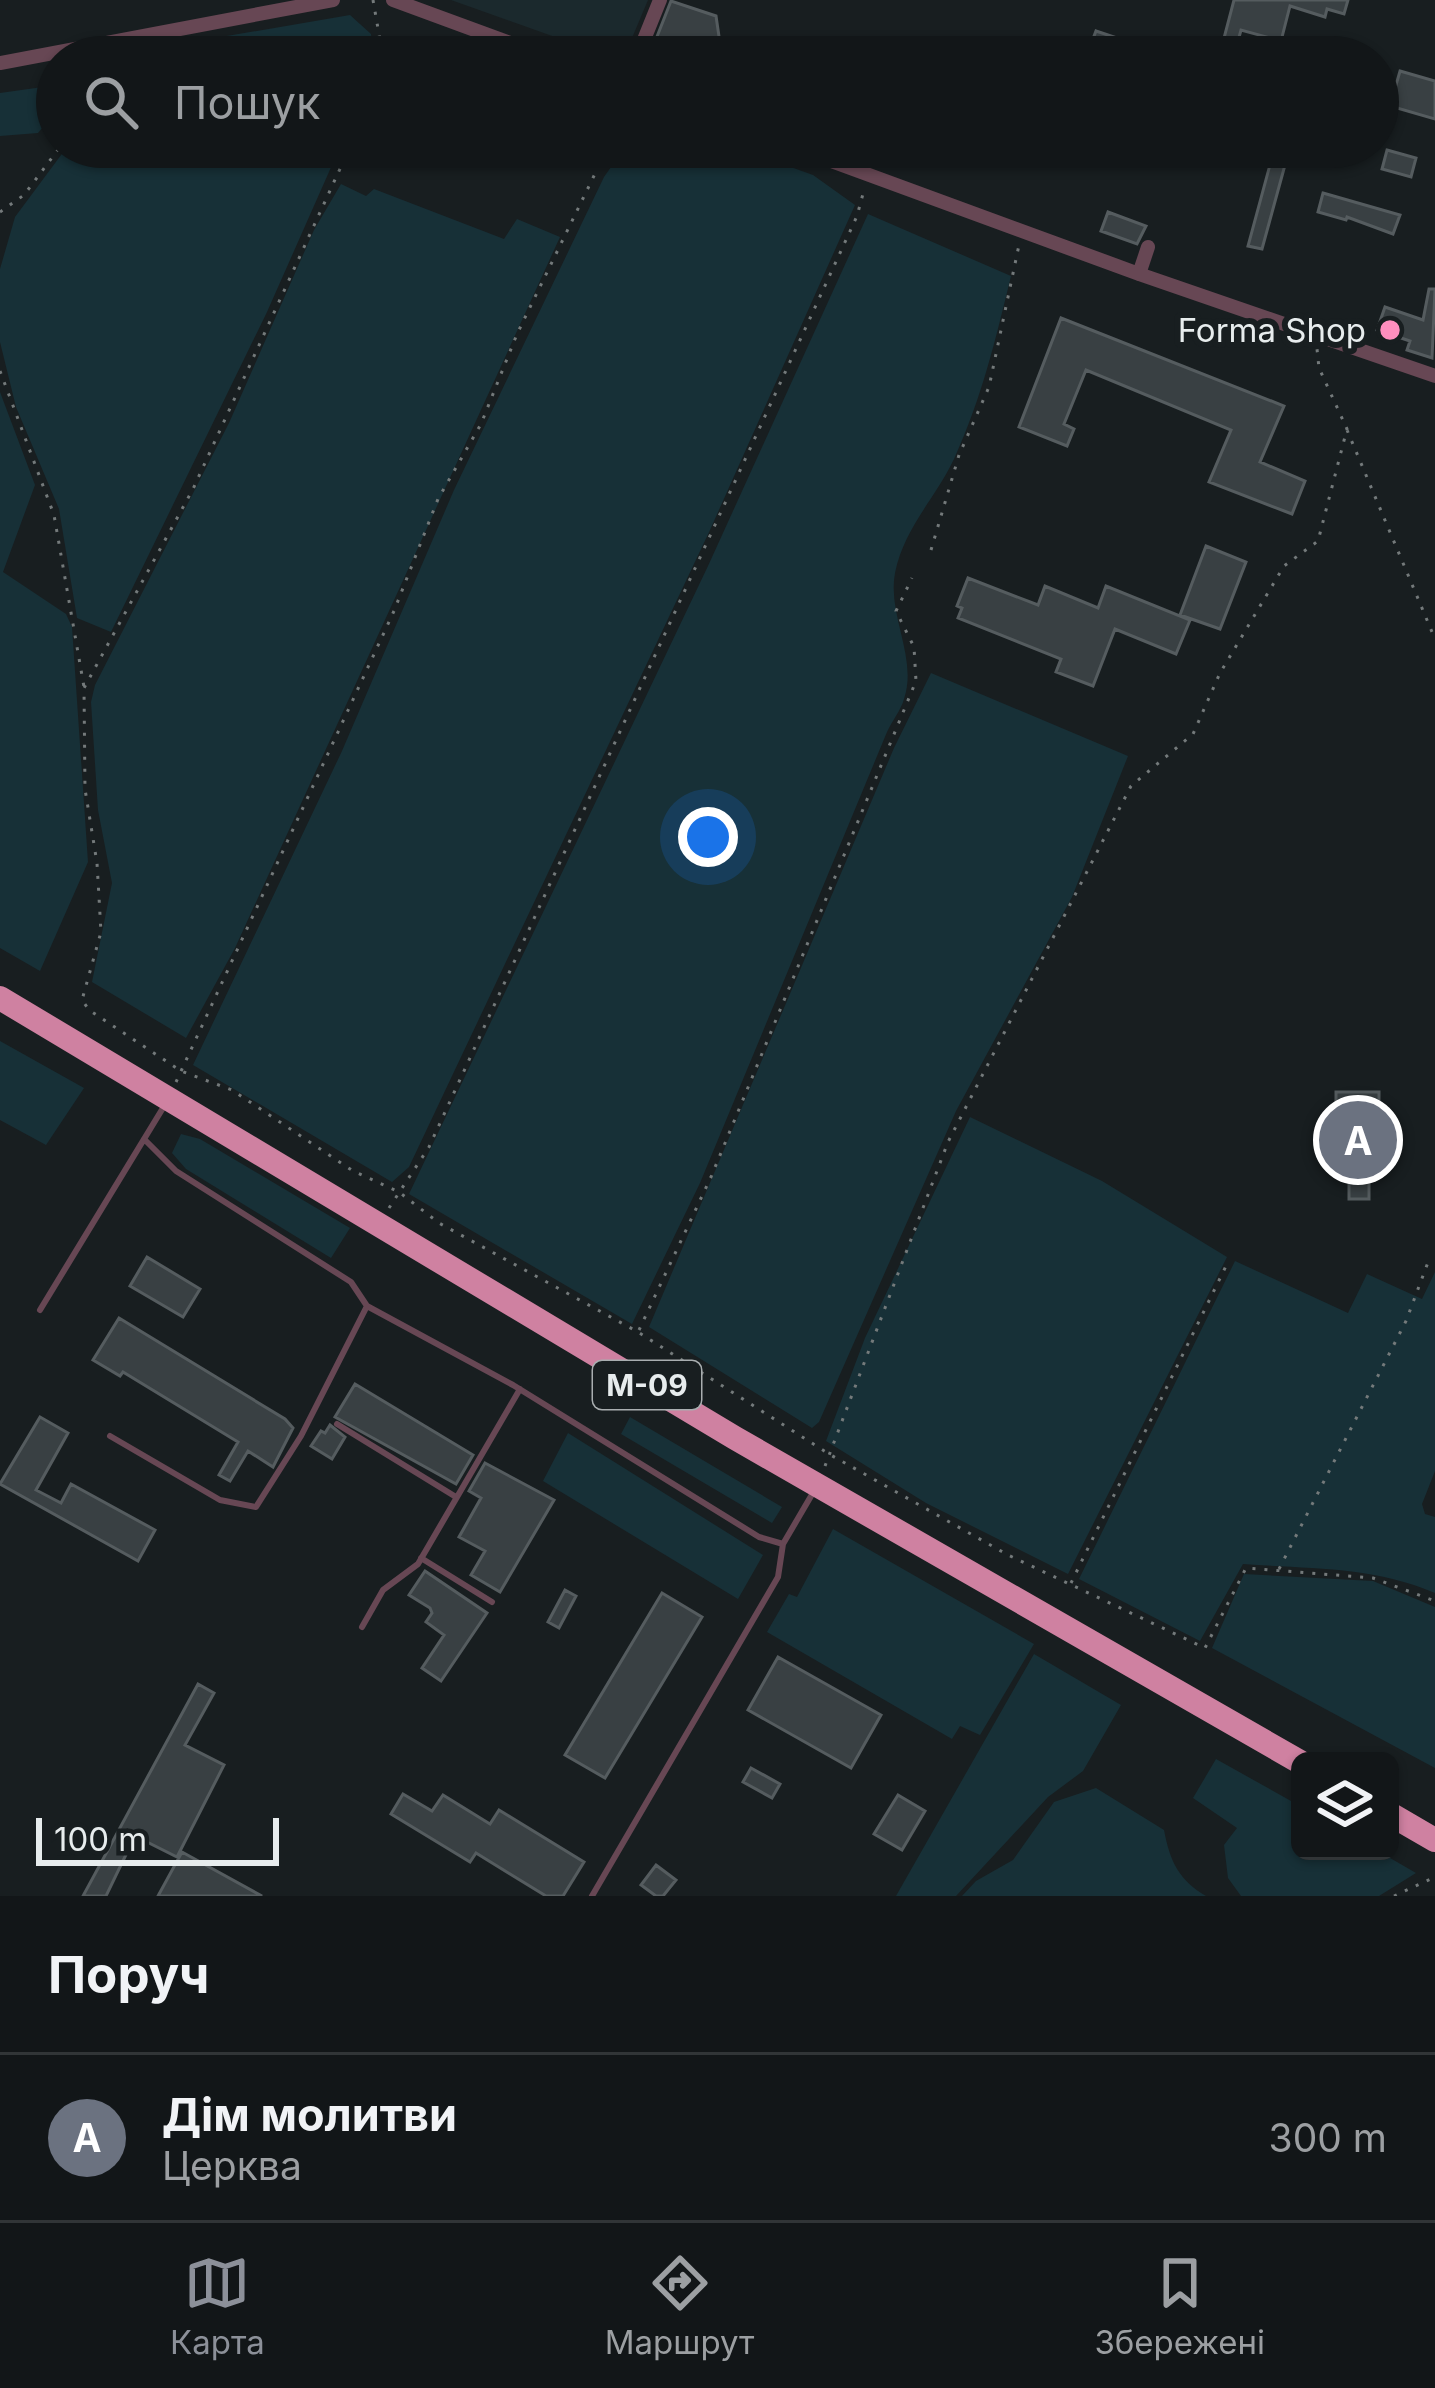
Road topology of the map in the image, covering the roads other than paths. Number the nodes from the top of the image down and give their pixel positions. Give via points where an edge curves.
1 (333, 0) edge
2 (393, 0) edge
3 (660, 0) edge
4 (143, 36) edge
5 (491, 36) edge
6 (645, 36) edge
7 (36, 56) edge
8 (0, 63) edge
9 (849, 168) edge
10 (1148, 248) dead end
11 (1139, 274) junction
12 (1435, 376) edge
13 (0, 998) edge
14 (168, 1100) junction
15 (144, 1138) junction
16 (367, 1306) junction
17 (40, 1310) dead end
18 (520, 1389) junction
19 (337, 1424) dead end
20 (110, 1436) dead end
21 (818, 1485) junction
22 (456, 1497) junction
23 (783, 1544) junction
24 (422, 1558) junction
25 (492, 1602) dead end
26 (362, 1627) dead end
27 (1291, 1757) edge
28 (1399, 1819) edge
29 (1435, 1840) edge
30 (592, 1896) edge

1 - 4 street
2 - 5 street
3 - 6 street
7 - 8 street
9 - 11 street
10 - 11 street
11 - 12 street
13 - 14 highway, М-09
14 - 15 lane
14 - 21 highway, М-09
15 - 16 lane via 176,1171 351,1282
15 - 17 lane
16 - 18 lane
16 - 20 lane via 256,1507 220,1500
18 - 22 lane
18 - 23 lane via 759,1537
19 - 22 lane
21 - 23 lane
21 - 27 highway, М-09
22 - 24 lane
23 - 30 lane via 778,1576
24 - 25 lane
24 - 26 lane via 382,1590
28 - 29 highway

